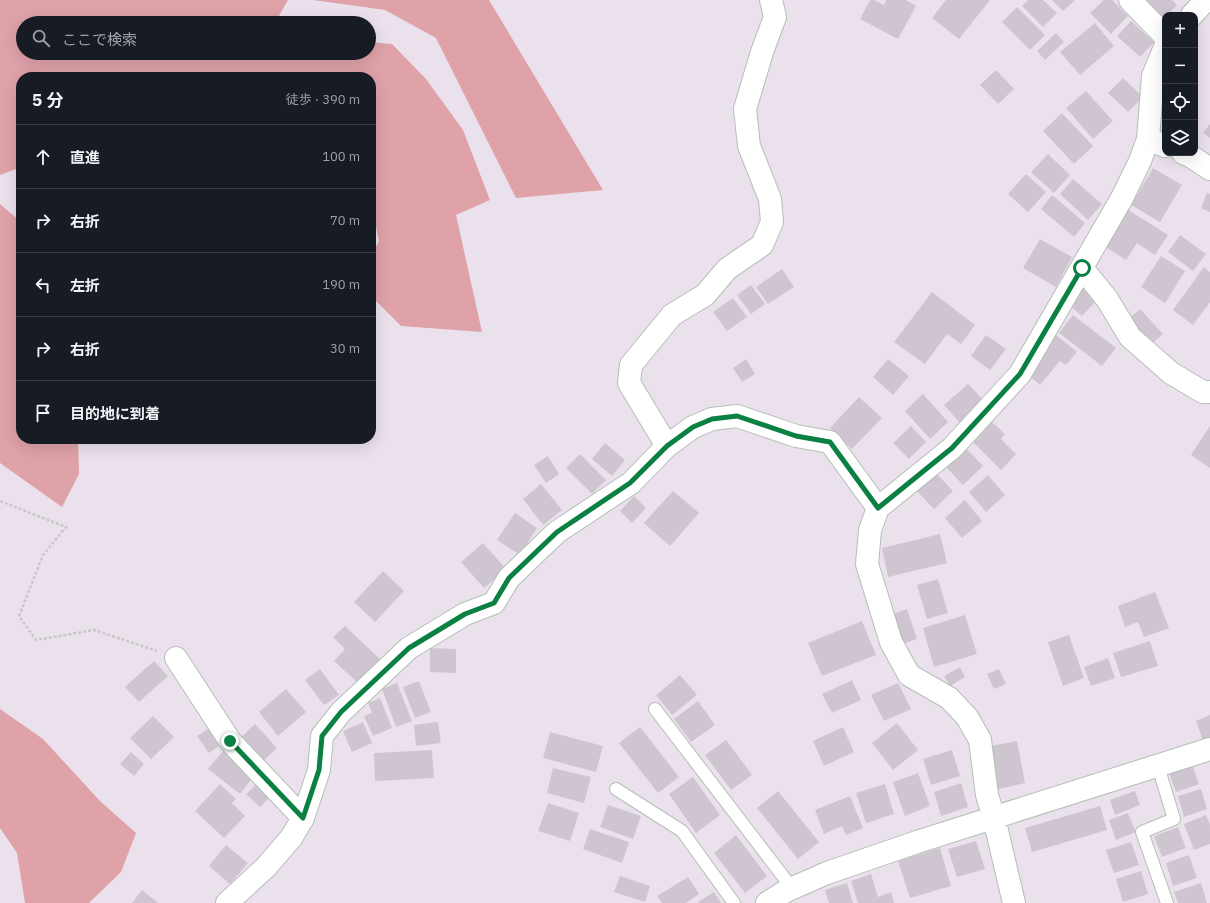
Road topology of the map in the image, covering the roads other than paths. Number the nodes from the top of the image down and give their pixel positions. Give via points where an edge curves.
1 (771, 0) edge
2 (1130, 0) edge
3 (1206, 0) edge
4 (1195, 12) edge
5 (1162, 33) edge
6 (1165, 48) edge
7 (1157, 142) edge
8 (1190, 156) edge
9 (1210, 168) edge
10 (1082, 268) junction
11 (1210, 392) edge
12 (667, 446) junction
13 (878, 508) junction
14 (176, 658) road end
15 (655, 709) dead end
16 (1210, 749) edge
17 (1158, 766) junction
18 (616, 789) dead end
19 (303, 818) junction
20 (994, 818) junction
21 (792, 888) junction
22 (227, 903) edge
23 (734, 903) edge
24 (767, 903) edge
25 (1014, 903) edge
26 (1167, 903) edge

1 - 12 street via 775,17 745,109 749,146 770,199 772,222 762,245 727,269 705,295 672,315 630,365 629,383
2 - 5 street
3 - 4 street
6 - 7 street via 1153,76
7 - 10 street via 1140,161
8 - 9 street
10 - 11 street via 1107,299 1130,337 1171,373 1203,392
10 - 13 street via 1020,374 952,448
12 - 13 street via 693,427 712,419 737,416 796,436 830,442
12 - 19 street via 630,483 557,532 509,578 494,603 465,614 409,648 341,712 322,736 319,770
13 - 20 street via 870,530 867,564 891,642 909,675 949,698 967,717 980,740 987,795
14 - 19 street via 230,741
15 - 21 lane
16 - 17 street
17 - 20 street
17 - 26 lane via 1174,819 1142,832
18 - 23 lane via 682,831
19 - 22 street via 291,838 266,867
20 - 21 street via 827,873
20 - 25 street
21 - 24 street

